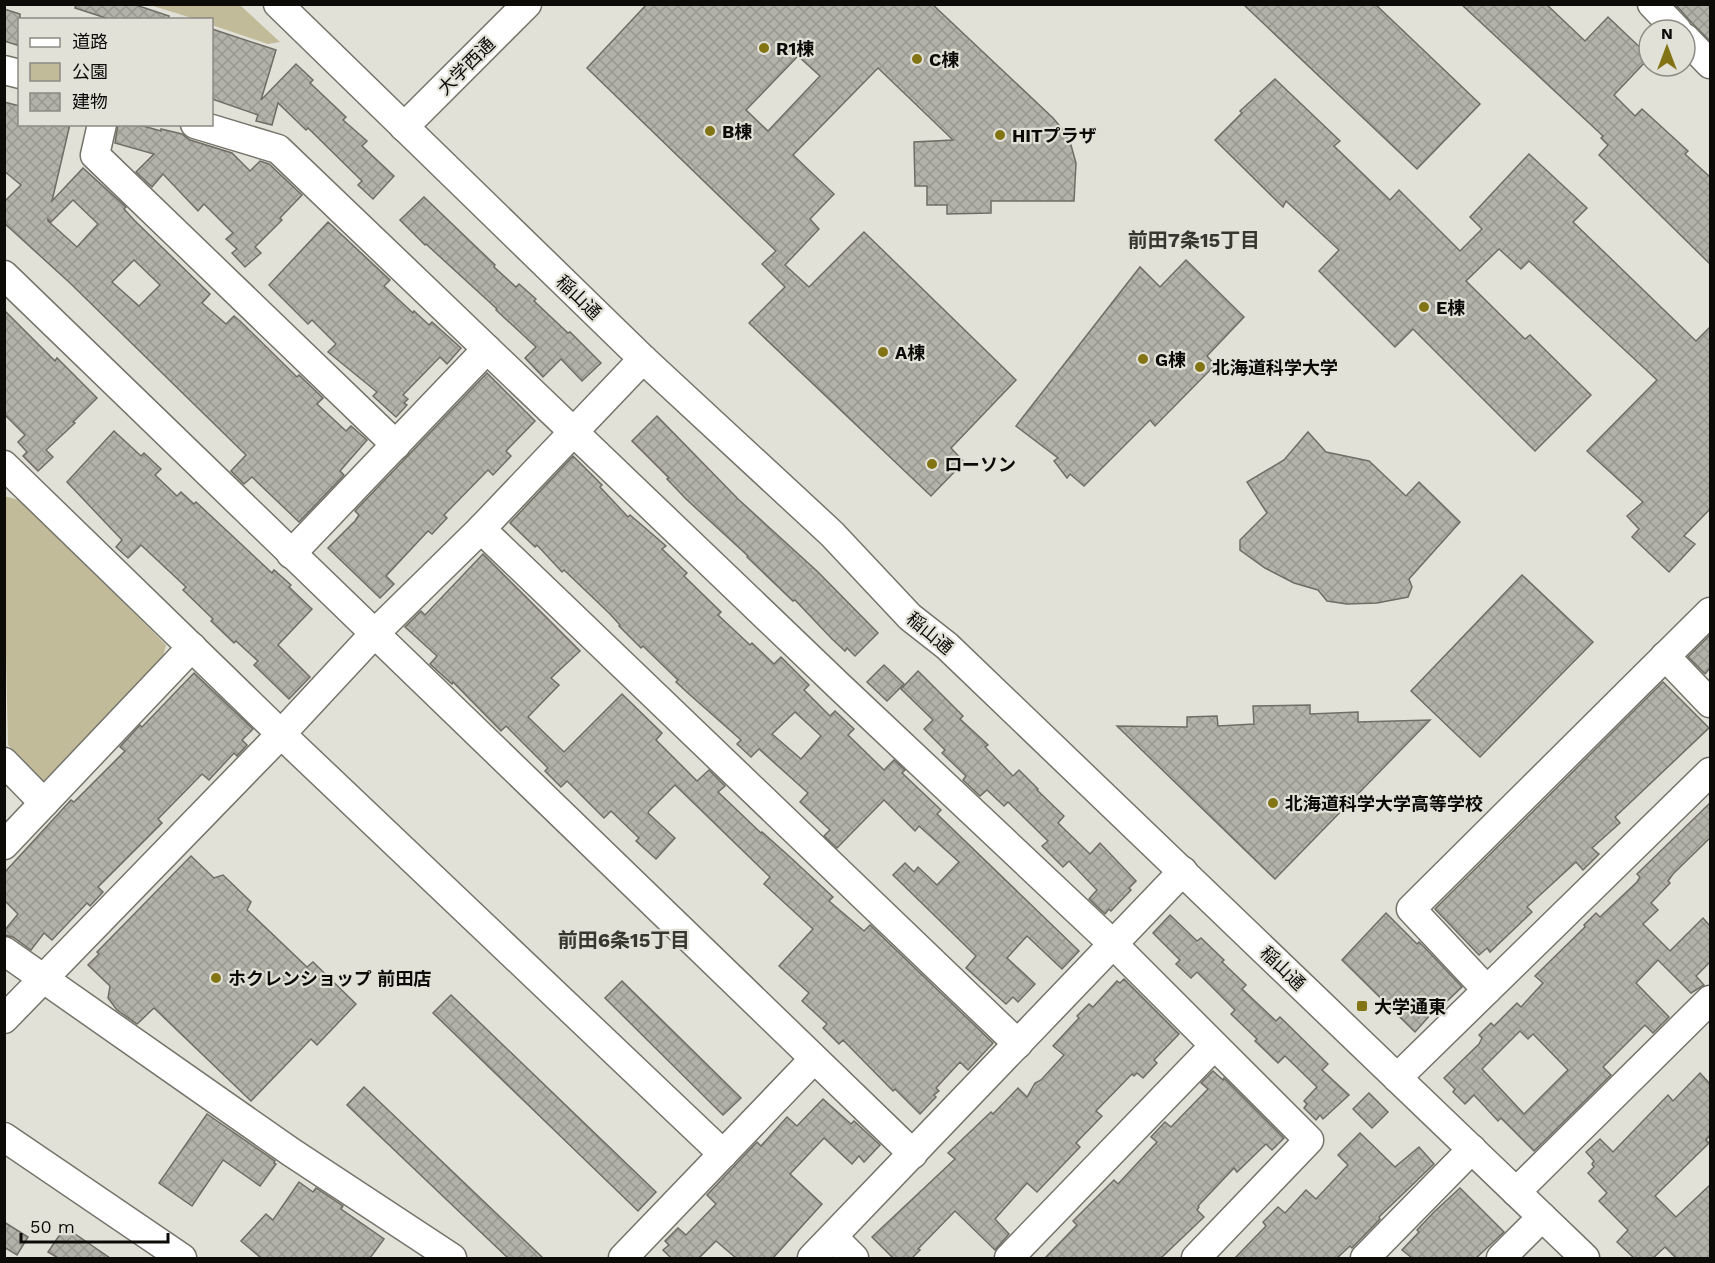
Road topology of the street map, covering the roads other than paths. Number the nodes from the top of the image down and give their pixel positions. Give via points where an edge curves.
1 (278, 4) edge
2 (527, 4) edge
3 (1652, 4) edge
4 (1665, 18) edge
5 (1697, 50) edge
6 (1710, 64) edge
7 (102, 126) edge
8 (202, 126) edge
9 (404, 127) junction
10 (4, 276) edge
11 (487, 349) junction
12 (643, 359) junction
13 (572, 431) junction
14 (396, 445) junction
15 (4, 465) edge
16 (481, 528) junction
17 (291, 554) junction
18 (1710, 612) edge
19 (374, 634) junction
20 (192, 647) junction
21 (1665, 656) junction
22 (1710, 703) edge
23 (280, 734) junction
24 (4, 762) edge
25 (1710, 772) edge
26 (44, 803) junction
27 (4, 845) edge
28 (1183, 872) junction
29 (1113, 944) junction
30 (4, 951) edge
31 (44, 978) junction
32 (1487, 990) junction
33 (1710, 1000) edge
34 (4, 1019) edge
35 (1018, 1044) junction
36 (1214, 1047) junction
37 (814, 1059) junction
38 (1397, 1078) junction
39 (4, 1137) edge
40 (1472, 1149) junction
41 (723, 1154) junction
42 (913, 1154) junction
43 (1516, 1192) junction
44 (1542, 1217) junction
45 (833, 1237) junction
46 (182, 1258) edge
47 (452, 1258) edge
48 (622, 1258) edge
49 (812, 1258) edge
50 (854, 1258) edge
51 (1010, 1258) edge
52 (1196, 1258) edge
53 (1365, 1258) edge
54 (1501, 1258) edge
55 (1585, 1258) edge

1 - 9 street, 稲山通
2 - 9 street, 大学西通
3 - 4 street
5 - 6 street
7 - 14 street via 95,155
8 - 11 street via 278,149
9 - 12 street, 稲山通
10 - 17 street
11 - 13 street
11 - 14 street
12 - 13 street
12 - 28 street, 稲山通 via 832,534 910,617 947,646
13 - 16 street
13 - 29 street
14 - 17 street
15 - 20 street
16 - 19 street
16 - 35 street
17 - 19 street
18 - 21 street
19 - 23 street
19 - 37 street
20 - 23 street
20 - 26 street
21 - 22 street
21 - 32 street via 1411,909
23 - 31 street
23 - 41 street
24 - 26 street
25 - 32 street
26 - 27 street
28 - 29 street
28 - 38 street, 稲山通
29 - 35 street
29 - 36 street
30 - 31 street
31 - 34 street
31 - 47 street via 291,1152
32 - 38 street
33 - 43 street
35 - 42 street
36 - 51 street
36 - 52 street via 1309,1140
37 - 41 street
37 - 42 street
38 - 40 street, 稲山通
39 - 46 street
40 - 43 street, 稲山通
40 - 53 street
41 - 48 street
42 - 45 street
43 - 44 street, 稲山通
44 - 54 street
44 - 55 street, 稲山通
45 - 49 street
45 - 50 street

